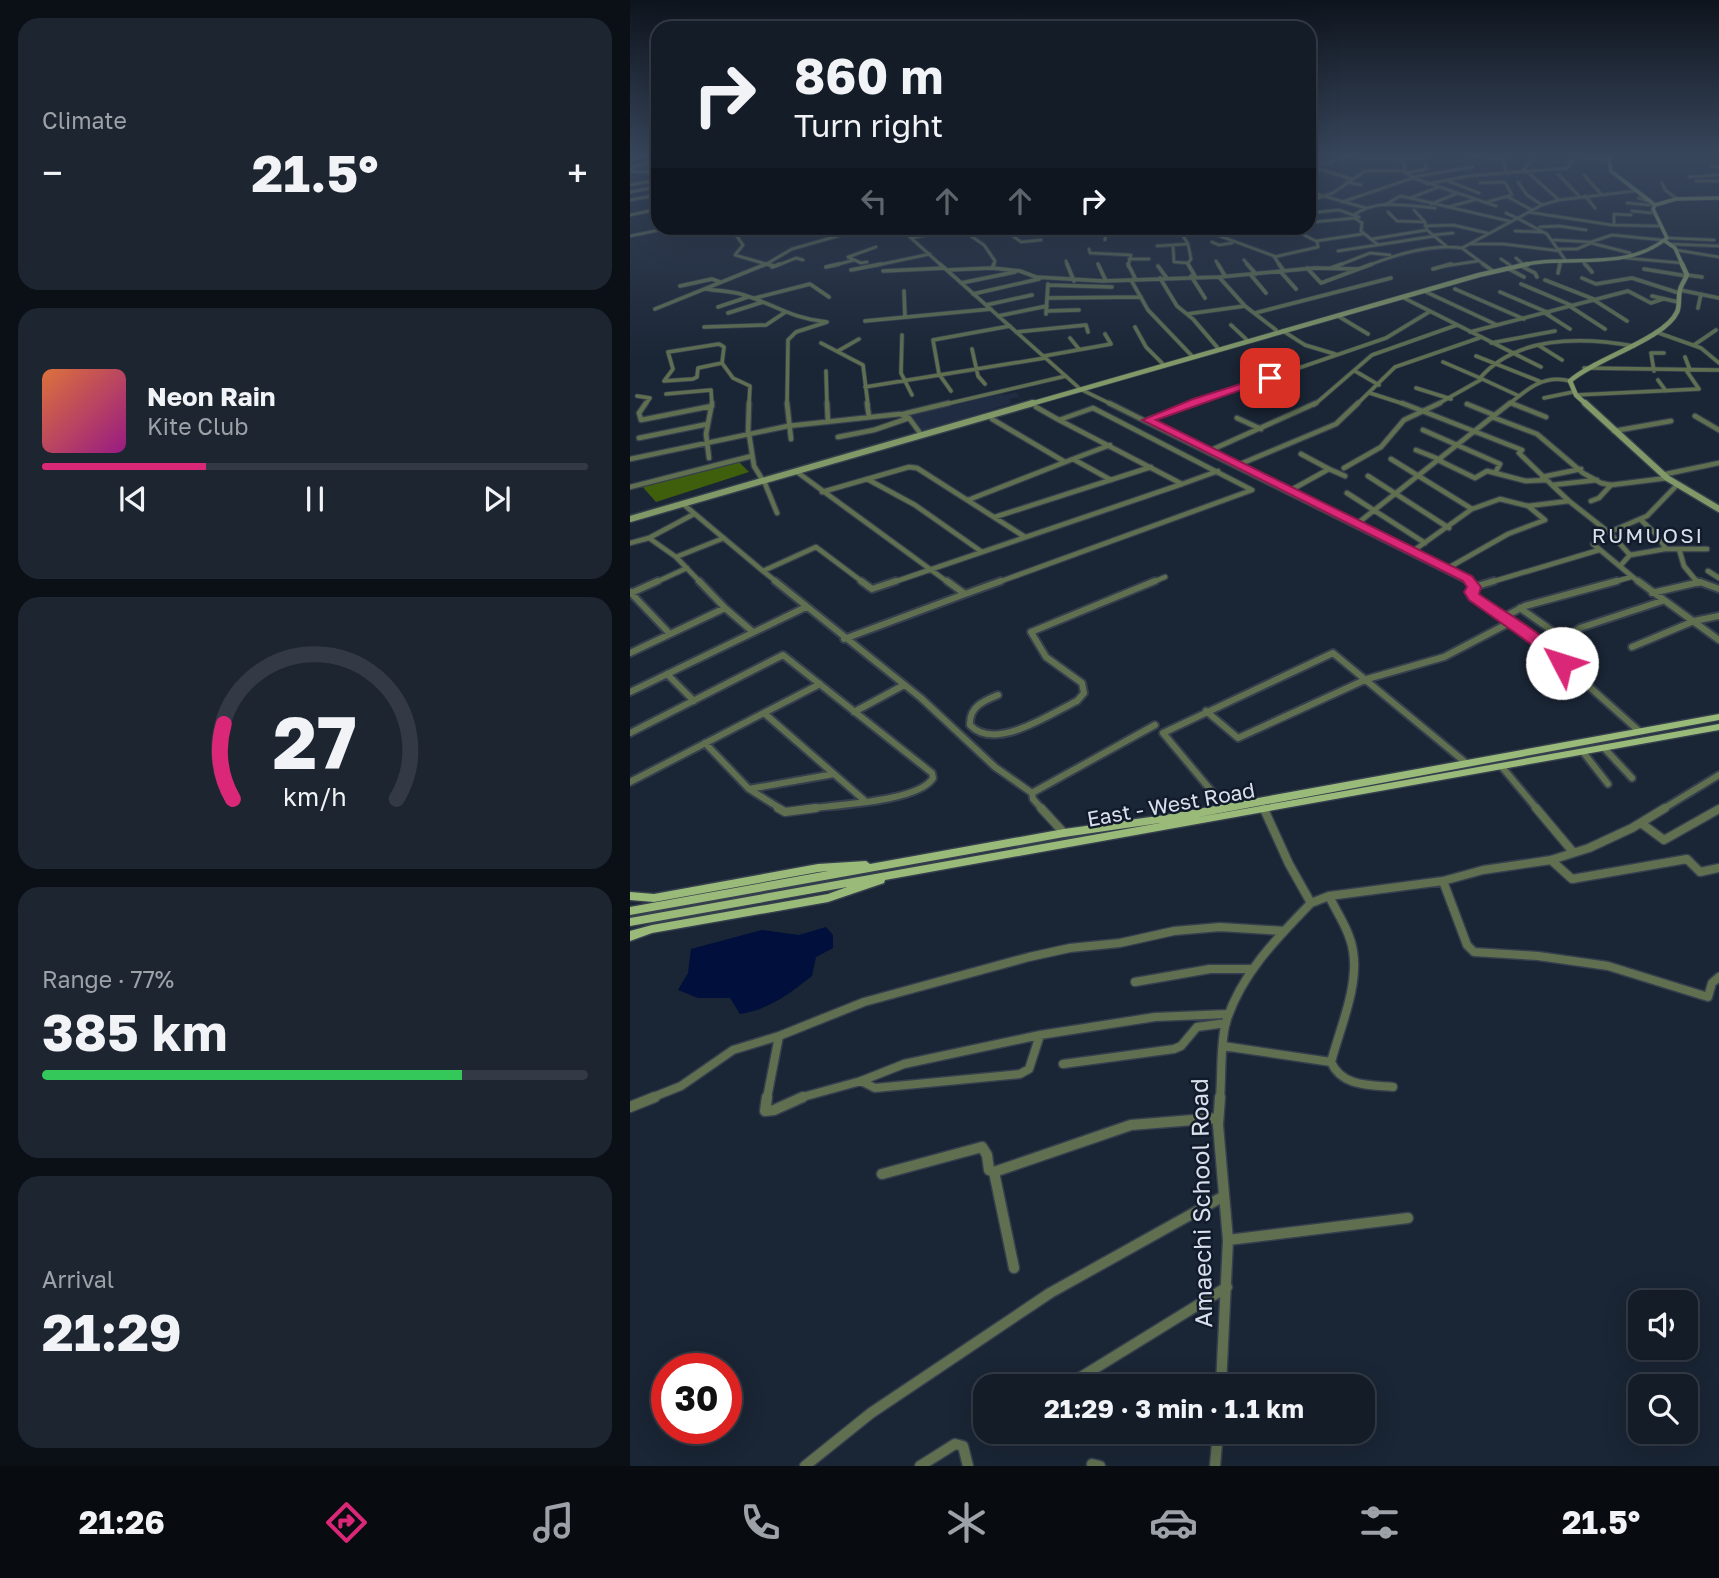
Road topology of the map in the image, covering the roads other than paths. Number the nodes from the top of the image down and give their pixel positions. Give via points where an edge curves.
1 (1363, 223) edge
2 (1411, 223) edge
3 (1424, 223) edge
4 (1505, 223) edge
5 (1527, 223) edge
6 (1598, 223) edge
7 (1614, 223) edge
8 (1620, 223) edge
9 (1659, 223) edge
10 (1426, 226) junction
11 (1658, 226) joint
12 (1538, 227) junction
13 (1408, 228) dead end
14 (630, 230) edge
15 (1586, 230) dead end
16 (1516, 231) dead end
17 (651, 232) edge
18 (1416, 232) junction
19 (1544, 232) junction
20 (1453, 233) dead end
21 (1487, 233) junction
22 (1363, 234) junction
23 (632, 235) edge
24 (736, 235) edge
25 (839, 235) edge
26 (908, 235) edge
27 (927, 235) edge
28 (970, 235) edge
29 (1011, 235) edge
30 (1105, 235) edge
31 (1183, 235) edge
32 (1217, 235) dead end
33 (1305, 235) edge
34 (1434, 235) junction
35 (912, 238) junction
36 (1372, 239) junction
37 (1041, 240) dead end
38 (1104, 240) dead end
39 (1554, 240) junction
40 (1714, 240) dead end
41 (1317, 241) junction
42 (1666, 241) junction
43 (1212, 242) dead end
44 (1188, 243) junction
45 (1232, 243) junction
46 (1591, 243) junction
47 (1377, 244) junction
48 (1468, 244) junction
49 (1172, 245) junction
50 (1157, 246) dead end
51 (1446, 246) junction
52 (1719, 246) edge
53 (876, 247) dead end
54 (1462, 248) junction
55 (1089, 249) dead end
56 (1559, 250) junction
57 (1676, 250) junction
58 (1338, 251) dead end
59 (1630, 253) junction
60 (930, 254) junction
61 (1391, 256) junction
62 (1274, 257) junction
63 (1719, 257) edge
64 (1516, 258) dead end
65 (1625, 258) junction
66 (1129, 259) junction
67 (1149, 259) dead end
68 (1501, 259) dead end
69 (803, 260) dead end
70 (854, 260) junction
71 (1244, 260) dead end
72 (1066, 261) dead end
73 (1216, 261) dead end
74 (1478, 261) junction
75 (766, 262) junction
76 (1563, 262) junction
77 (879, 263) junction
78 (1188, 263) junction
79 (1584, 263) junction
80 (1682, 263) junction
81 (1098, 264) dead end
82 (1520, 264) junction
83 (774, 266) junction
84 (1509, 266) junction
85 (825, 267) dead end
86 (1158, 267) dead end
87 (768, 268) dead end
88 (992, 268) junction
89 (1307, 268) junction
90 (946, 269) junction
91 (1329, 269) junction
92 (1358, 269) junction
93 (1433, 269) dead end
94 (1644, 269) dead end
95 (851, 270) dead end
96 (883, 271) dead end
97 (1020, 271) junction
98 (1282, 271) junction
99 (1491, 271) junction
100 (1592, 272) dead end
101 (1558, 273) dead end
102 (1253, 274) junction
103 (1193, 276) junction
104 (1225, 276) junction
105 (1687, 276) junction
106 (1163, 277) junction
107 (1219, 277) junction
108 (1524, 277) dead end
109 (1537, 277) dead end
110 (1702, 277) dead end
111 (1047, 278) junction
112 (1391, 278) dead end
113 (1582, 278) dead end
114 (1134, 280) junction
115 (1545, 280) dead end
116 (1074, 281) junction
117 (1106, 281) junction
118 (720, 282) junction
119 (961, 283) junction
120 (1521, 284) dead end
121 (680, 285) dead end
122 (1048, 285) junction
123 (1112, 287) dead end
124 (706, 289) junction
125 (1296, 289) dead end
126 (1455, 289) dead end
127 (904, 291) dead end
128 (1424, 291) junction
129 (1680, 291) junction
130 (1500, 292) dead end
131 (1266, 293) dead end
132 (974, 294) junction
133 (1701, 294) junction
134 (1032, 295) dead end
135 (1652, 296) dead end
136 (829, 297) dead end
137 (1141, 297) junction
138 (1402, 297) junction
139 (752, 298) junction
140 (1048, 298) junction
141 (1205, 299) dead end
142 (1663, 299) junction
143 (1719, 299) edge
144 (1595, 300) junction
145 (763, 302) junction
146 (1678, 302) junction
147 (985, 305) junction
148 (1245, 306) junction
149 (718, 307) dead end
150 (1572, 307) junction
151 (1699, 308) dead end
152 (991, 309) junction
153 (655, 310) dead end
154 (1046, 310) junction
155 (1079, 310) dead end
156 (1429, 312) junction
157 (727, 313) dead end
158 (784, 313) junction
159 (1255, 313) junction
160 (1547, 313) junction
161 (1187, 314) junction
162 (998, 316) junction
163 (1338, 316) junction
164 (905, 317) junction
165 (1524, 319) junction
166 (865, 321) dead end
167 (1627, 321) dead end
168 (1231, 325) dead end
169 (1457, 325) junction
170 (1497, 325) junction
171 (1010, 326) junction
172 (704, 327) dead end
173 (1136, 327) dead end
174 (1570, 329) dead end
175 (1605, 329) dead end
176 (1280, 331) junction
177 (1555, 331) dead end
178 (1716, 331) edge
179 (1016, 332) junction
180 (1088, 332) dead end
181 (1470, 332) junction
182 (1656, 332) junction
183 (1105, 334) dead end
184 (1368, 334) dead end
185 (902, 335) dead end
186 (1070, 338) dead end
187 (1479, 338) junction
188 (859, 339) dead end
189 (1246, 339) junction
190 (821, 343) dead end
191 (1491, 344) junction
192 (1538, 345) junction
193 (1693, 345) junction
194 (1634, 346) junction
195 (1217, 347) junction
196 (972, 349) dead end
197 (1079, 349) junction
198 (838, 351) junction
199 (1664, 353) dead end
200 (1335, 354) junction
201 (1513, 354) junction
202 (1191, 355) junction
203 (1476, 356) dead end
204 (1045, 357) junction
205 (1685, 357) dead end
206 (1562, 360) dead end
207 (1443, 362) dead end
208 (722, 363) junction
209 (1162, 363) junction
210 (1719, 363) edge
211 (1493, 364) junction
212 (1541, 367) dead end
213 (1584, 368) junction
214 (975, 369) junction
215 (1688, 370) junction
216 (1719, 370) edge
217 (826, 371) dead end
218 (1355, 371) junction
219 (1654, 371) junction
220 (939, 374) junction
221 (1066, 376) junction
222 (1481, 379) junction
223 (902, 380) junction
224 (1658, 380) dead end
225 (1539, 381) junction
226 (1570, 382) junction
227 (985, 384) dead end
228 (1378, 385) junction
229 (866, 387) junction
230 (1079, 388) junction
231 (1416, 388) dead end
232 (951, 391) dead end
233 (1666, 391) junction
234 (1370, 393) junction
235 (1574, 393) junction
236 (666, 394) dead end
237 (912, 395) dead end
238 (637, 396) dead end
239 (1519, 396) junction
240 (1544, 398) dead end
241 (1451, 399) junction
242 (1510, 403) junction
243 (1467, 404) dead end
244 (712, 406) junction
245 (1036, 407) dead end
246 (1426, 411) junction
247 (903, 414) junction
248 (1493, 416) junction
249 (1695, 416) dead end
250 (869, 417) junction
251 (1546, 417) dead end
252 (909, 418) junction
253 (1237, 418) dead end
254 (992, 419) dead end
255 (1719, 419) edge
256 (1059, 420) junction
257 (1147, 420) junction
258 (1671, 421) dead end
259 (828, 422) junction
260 (708, 424) junction
261 (1707, 424) junction
262 (788, 426) junction
263 (1261, 429) junction
264 (1423, 430) dead end
265 (1475, 430) junction
266 (1614, 430) junction
267 (1719, 430) edge
268 (920, 433) junction
269 (748, 435) junction
270 (838, 437) dead end
271 (639, 438) dead end
272 (791, 439) dead end
273 (708, 442) junction
274 (1457, 444) junction
275 (1110, 445) junction
276 (1416, 450) dead end
277 (1209, 451) junction
278 (1301, 454) dead end
279 (751, 456) junction
280 (709, 458) dead end
281 (630, 459) edge
282 (1073, 459) junction
283 (1391, 459) dead end
284 (1441, 461) junction
285 (1065, 462) junction
286 (1719, 463) edge
287 (1238, 465) junction
288 (1151, 467) junction
289 (1344, 468) dead end
290 (1329, 469) junction
291 (1581, 469) junction
292 (1218, 471) junction
293 (797, 472) junction
294 (1494, 473) junction
295 (1345, 476) dead end
296 (1367, 476) dead end
297 (1419, 476) junction
298 (1667, 476) junction
299 (1544, 478) junction
300 (867, 479) junction
301 (763, 480) junction
302 (1111, 480) junction
303 (1597, 480) junction
304 (1182, 484) junction
305 (1552, 485) junction
306 (1611, 485) junction
307 (1677, 485) junction
308 (630, 487) edge
309 (1291, 490) junction
310 (822, 492) junction
311 (1347, 492) dead end
312 (1397, 493) junction
313 (968, 500) junction
314 (1569, 501) junction
315 (1591, 501) dead end
316 (683, 505) junction
317 (1528, 506) junction
318 (1719, 508) edge
319 (1472, 509) junction
320 (1372, 511) junction
321 (777, 513) dead end
322 (694, 514) junction
323 (630, 517) edge
324 (995, 517) junction
325 (1641, 520) junction
326 (1357, 523) junction
327 (1449, 528) junction
328 (1611, 534) junction
329 (1025, 537) junction
330 (649, 538) junction
331 (724, 538) junction
332 (630, 543) edge
333 (1425, 543) junction
334 (1593, 544) dead end
335 (1707, 548) dead end
336 (1666, 549) junction
337 (1679, 549) junction
338 (1599, 550) junction
339 (1413, 551) junction
340 (982, 552) junction
341 (1630, 555) junction
342 (676, 557) junction
343 (1620, 566) junction
344 (687, 568) junction
345 (1448, 568) junction
346 (932, 570) junction
347 (763, 571) junction
348 (1708, 571) dead end
349 (1165, 577) dead end
350 (1631, 577) junction
351 (1719, 578) edge
352 (1698, 583) junction
353 (1474, 587) junction
354 (1719, 589) edge
355 (631, 593) edge
356 (1652, 593) junction
357 (965, 594) junction
358 (1662, 601) junction
359 (806, 607) junction
360 (725, 608) junction
361 (1520, 608) junction
362 (1719, 616) edge
363 (1502, 618) junction
364 (1694, 621) junction
365 (1509, 622) junction
366 (753, 632) junction
367 (670, 634) junction
368 (845, 639) junction
369 (1564, 639) junction
370 (1719, 640) edge
371 (1632, 647) dead end
372 (1547, 649) junction
373 (630, 653) edge
374 (667, 674) junction
375 (1367, 679) junction
376 (820, 684) junction
377 (904, 685) junction
378 (630, 692) edge
379 (998, 695) dead end
380 (694, 701) junction
381 (1206, 711) junction
382 (854, 712) junction
383 (764, 713) junction
384 (1719, 717) edge
385 (1155, 725) dead end
386 (1719, 727) edge
387 (1639, 731) junction
388 (630, 733) edge
389 (705, 743) junction
390 (1604, 748) junction
391 (1583, 752) junction
392 (1465, 762) junction
393 (1502, 767) junction
394 (834, 774) junction
395 (1719, 775) edge
396 (1632, 778) dead end
397 (630, 782) edge
398 (1608, 784) dead end
399 (749, 789) junction
400 (1032, 793) junction
401 (864, 800) junction
402 (1224, 806) junction
403 (1264, 809) junction
404 (1719, 809) edge
405 (1641, 823) junction
406 (1064, 833) junction
407 (1573, 852) junction
408 (1551, 859) junction
409 (895, 868) junction
410 (1719, 869) edge
411 (1443, 881) junction
412 (630, 896) edge
413 (1329, 896) junction
414 (1311, 903) junction
415 (630, 911) edge
416 (630, 922) edge
417 (1284, 931) junction
418 (630, 936) edge
419 (1252, 969) junction
420 (1719, 977) edge
421 (1135, 982) dead end
422 (1227, 1018) junction
423 (1040, 1035) junction
424 (779, 1036) junction
425 (1223, 1046) junction
426 (1331, 1062) junction
427 (1063, 1064) dead end
428 (861, 1081) junction
429 (1393, 1087) dead end
430 (630, 1107) edge
431 (1218, 1118) junction
432 (993, 1172) junction
433 (882, 1174) dead end
434 (1224, 1196) junction
435 (1408, 1218) dead end
436 (1228, 1240) junction
437 (1014, 1268) dead end
438 (1227, 1287) junction
439 (1086, 1374) edge
440 (1222, 1374) edge
441 (1217, 1444) edge
442 (804, 1466) edge
443 (920, 1466) edge
444 (968, 1466) edge
445 (1215, 1466) edge

1 - 22 street
2 - 10 street
3 - 10 street
4 - 21 street
5 - 12 street
6 - 7 street
8 - 11 street
9 - 42 main road
10 - 18 street
10 - 21 street via 1453,225
10 - 34 street
11 - 42 main road
12 - 15 street
12 - 19 street
13 - 18 street
14 - 23 street
16 - 19 street
17 - 23 street
18 - 36 street
19 - 39 street
20 - 34 street
21 - 48 street
22 - 36 street
22 - 41 street
24 - 75 street via 743,244 735,255
25 - 75 street
26 - 35 street
27 - 35 street
28 - 88 street via 988,248 995,261
29 - 37 street via 1022,242
30 - 38 street
31 - 44 street
32 - 45 street
33 - 41 street
34 - 47 street
34 - 51 street
35 - 60 street
36 - 47 street
39 - 46 street
39 - 56 street
40 - 42 street
41 - 62 street via 1318,247
42 - 46 street via 1612,235
42 - 52 street
42 - 57 main road
42 - 59 main road
42 - 65 main road
43 - 45 street
44 - 49 street
44 - 78 street
45 - 62 street
46 - 56 street via 1579,250
46 - 59 street
47 - 58 street
48 - 54 street
48 - 56 street
49 - 50 street
49 - 78 street via 1174,262
51 - 54 street
51 - 61 street
53 - 70 street via 848,257
54 - 74 street
55 - 66 street via 1090,253 1128,254
56 - 76 street
57 - 63 street
57 - 80 main road
59 - 76 main road
60 - 77 street
60 - 90 street
61 - 91 street via 1370,253
61 - 92 street
62 - 98 street
64 - 82 street
65 - 79 main road
65 - 80 street
66 - 67 street
66 - 114 street
68 - 84 street
69 - 83 street
70 - 77 street
70 - 85 street
71 - 102 street
72 - 116 street
73 - 104 street
74 - 93 street
74 - 99 street
75 - 83 street
75 - 118 street
76 - 79 main road
76 - 82 main road
76 - 101 street
77 - 95 street
78 - 103 street
79 - 100 street
80 - 105 main road
81 - 117 street
82 - 84 main road
82 - 109 street
83 - 87 street
84 - 99 main road
84 - 108 street
86 - 106 street
88 - 90 street
88 - 97 street
89 - 91 street
89 - 92 street via 1324,283
89 - 98 street
90 - 96 street
90 - 119 street
91 - 92 street
94 - 105 street
97 - 111 street
97 - 119 street
98 - 102 street
98 - 125 street
99 - 128 main road
99 - 176 main road
102 - 104 street
102 - 131 street
103 - 106 street
103 - 107 street
103 - 141 street
104 - 107 street
105 - 110 street
105 - 129 main road
106 - 114 street
106 - 161 street via 1175,303
107 - 148 street
111 - 116 street
111 - 122 street
111 - 132 street
112 - 159 street
113 - 129 street via 1596,284 1632,278
114 - 117 street
114 - 137 street
115 - 144 street
116 - 117 street
118 - 121 street via 712,279
118 - 124 street
119 - 132 street
120 - 150 street
122 - 123 street
122 - 140 street
124 - 139 street
124 - 153 street
126 - 165 street
127 - 164 street
128 - 138 main road
128 - 170 street
129 - 133 street
129 - 146 main road
130 - 160 street
132 - 147 street
133 - 143 street
133 - 151 street
134 - 147 street
135 - 142 street
136 - 139 street via 810,284
137 - 140 street
137 - 202 street
138 - 156 street
138 - 163 main road
139 - 145 street
139 - 149 street
140 - 154 street
142 - 144 street via 1653,303 1628,291
142 - 146 street
144 - 150 street
144 - 167 street
145 - 157 street
145 - 158 street
146 - 182 main road via 1674,317
147 - 152 street
148 - 159 street
148 - 161 street
150 - 160 street
150 - 175 street
152 - 162 street
152 - 164 street
154 - 155 street
154 - 162 street
156 - 169 street
156 - 200 street via 1386,338
158 - 172 street via 765,325
158 - 262 street via 827,322 796,332 788,340
159 - 176 street
160 - 165 street
160 - 174 street
161 - 195 street
162 - 171 street
163 - 176 main road
163 - 184 street
164 - 166 street
165 - 170 street
168 - 189 street
169 - 181 street
169 - 218 street via 1372,355
170 - 181 street
171 - 179 street
171 - 220 street via 933,340
173 - 209 street via 1146,347
176 - 189 main road
176 - 200 street
176 - 202 main road
177 - 191 street
178 - 193 street
179 - 180 street via 1086,325
179 - 204 street
181 - 187 street
182 - 193 street
182 - 194 main road
183 - 197 street via 1111,344
185 - 223 street
186 - 197 street
187 - 191 street
187 - 228 street via 1395,367
188 - 198 street
189 - 195 main road
190 - 198 street
191 - 201 street
192 - 194 street via 1585,341
192 - 201 street
192 - 206 street
193 - 210 street
194 - 213 main road
195 - 202 main road
196 - 214 street
197 - 204 street
198 - 229 street via 861,363
199 - 219 street via 1651,353
200 - 257 street
201 - 211 street
201 - 212 street
202 - 209 main road
202 - 230 main road
203 - 211 street
204 - 214 street
204 - 221 street
205 - 215 street
207 - 222 street
208 - 208 street via 698,368 693,379 664,381 673,369 670,351 719,344 724,347
208 - 269 street via 733,378 750,386
209 - 230 main road
211 - 222 street
211 - 225 street
213 - 219 street
213 - 226 main road
214 - 220 street
214 - 227 street
215 - 216 street
215 - 219 street
215 - 233 street via 1699,389
217 - 259 street
218 - 228 street
218 - 263 street via 1310,408
220 - 223 street
220 - 232 street
221 - 230 street
221 - 247 street
222 - 239 street
222 - 241 street
223 - 229 street
223 - 237 street
224 - 233 street
225 - 226 street via 1555,377
225 - 239 street
226 - 235 main road
228 - 234 street
229 - 250 street
230 - 257 street
230 - 268 main road
230 - 293 main road
231 - 241 street
233 - 235 street
234 - 246 street
234 - 287 street via 1336,424
235 - 240 street
235 - 266 main road
236 - 244 street via 710,388
238 - 244 street via 649,398 639,413 641,420
239 - 242 street
241 - 246 street
242 - 248 street
242 - 251 street
243 - 248 street
244 - 260 street
245 - 256 street
246 - 265 street
246 - 289 street via 1405,420 1381,447
247 - 250 street
247 - 252 street
248 - 265 street
248 - 291 street via 1542,438
249 - 261 street
250 - 259 street
252 - 268 street
252 - 270 street
253 - 263 street
254 - 285 street
255 - 261 street
256 - 275 street
256 - 292 street via 1096,409
257 - 277 street
258 - 266 street
259 - 262 street
260 - 271 street
260 - 273 street
261 - 267 street
262 - 269 street
262 - 272 street
263 - 277 street
264 - 274 street
265 - 274 street
265 - 299 street via 1522,450 1519,453
266 - 298 main road
268 - 301 main road
269 - 273 street
269 - 279 street
273 - 280 street
273 - 281 street
274 - 284 street
274 - 294 street via 1500,464
275 - 282 street
275 - 288 street
276 - 284 street
277 - 287 street
278 - 290 street
279 - 301 street
279 - 308 street
282 - 285 street
282 - 302 street
283 - 297 street
284 - 294 street via 1475,478 1487,471
284 - 297 street
285 - 313 street
286 - 298 street
287 - 309 street
288 - 302 street
288 - 304 street
290 - 295 street
290 - 309 street
291 - 299 street
291 - 303 street
292 - 304 street
292 - 357 street via 1252,490
293 - 301 main road
293 - 310 street
294 - 299 street via 1526,481
296 - 312 street
297 - 312 street
297 - 319 street
298 - 306 street
298 - 307 main road
298 - 318 main road
299 - 305 street
300 - 310 street
300 - 313 street via 918,468
300 - 340 street via 915,505
301 - 316 main road
301 - 321 street
301 - 323 main road
302 - 324 street
303 - 305 street
303 - 306 street
304 - 329 street
305 - 314 street
306 - 315 street
307 - 318 main road
307 - 325 street
309 - 326 street
310 - 346 street
311 - 320 street
312 - 320 street
312 - 327 street
313 - 324 street
314 - 317 street
314 - 328 street
316 - 322 street
316 - 323 main road
317 - 319 street via 1500,499
317 - 345 street via 1545,520 1508,534
319 - 327 street
320 - 326 street
320 - 333 street
322 - 330 street
322 - 331 street
324 - 329 street
325 - 328 street
325 - 336 street
326 - 339 street
327 - 333 street
328 - 341 street
329 - 340 street
330 - 332 street
330 - 342 street
331 - 342 street
331 - 347 street
333 - 339 street
334 - 338 street
335 - 337 street
336 - 337 street
336 - 341 street
337 - 352 street via 1684,566
338 - 343 street
338 - 353 street
339 - 345 street
340 - 346 street
341 - 343 street
342 - 344 street
343 - 350 street
344 - 355 street
344 - 360 street
345 - 353 street
346 - 347 street via 872,589 816,547
346 - 357 street
347 - 359 street
348 - 351 street
349 - 379 street via 1031,632 1036,647 1048,660 1082,683 1084,693 1077,701 1010,733 981,734 970,724 971,711
350 - 356 street
350 - 361 street
352 - 354 street
352 - 356 street
353 - 363 street via 1471,594
355 - 367 street
356 - 358 street
357 - 368 street
358 - 364 street
358 - 369 street via 1592,623
359 - 366 street
359 - 368 street
360 - 366 street
360 - 367 street
361 - 363 street
361 - 369 street
362 - 364 street
363 - 365 street
364 - 370 street
364 - 371 street
365 - 372 street
365 - 375 street via 1444,657
366 - 374 street
367 - 373 street
368 - 377 street
369 - 372 street
372 - 387 street
374 - 378 street
374 - 380 street
375 - 381 street via 1333,653
375 - 381 street via 1238,738
375 - 392 street
376 - 380 street via 783,655
376 - 382 street
376 - 383 street
377 - 382 street
377 - 400 street
380 - 388 street
381 - 402 street via 1163,733
382 - 401 street via 932,772 933,778 916,793
383 - 389 street
383 - 394 street
384 - 387 main road, East - West Road
385 - 400 street
386 - 390 main road, East - West Road
387 - 392 main road, East - West Road
389 - 397 street
389 - 399 street
390 - 391 main road, East - West Road
390 - 396 street
391 - 393 main road, East - West Road
391 - 398 street
392 - 402 main road, East - West Road
393 - 403 main road, East - West Road
393 - 407 street
394 - 399 street
394 - 401 street
395 - 405 street
399 - 401 street via 785,812
400 - 406 street
402 - 406 main road, East - West Road
403 - 409 main road, East - West Road
403 - 414 street
404 - 405 street via 1664,840
405 - 407 street
406 - 409 main road, East - West Road
407 - 408 street
408 - 410 street via 1572,879 1686,859 1700,872
408 - 411 street
409 - 412 main road via 841,865 654,898
409 - 415 main road, East - West Road
409 - 416 main road, East - West Road
409 - 418 main road via 836,896
411 - 413 street
411 - 420 street via 1467,945 1474,952 1608,966 1708,997
413 - 414 street
413 - 426 street via 1354,953
414 - 417 street, Amaechi School Road
417 - 419 street, Amaechi School Road
417 - 424 street via 1220,927 1174,931 1029,957 864,1002
419 - 421 street via 1210,969
419 - 422 street, Amaechi School Road
422 - 423 street via 1154,1017
422 - 425 street, Amaechi School Road
422 - 427 street via 1196,1027 1183,1045 1174,1049
423 - 428 street via 904,1064
423 - 428 street via 1029,1069 1020,1074 875,1088
424 - 428 street via 765,1111
424 - 430 street via 733,1050 681,1086
425 - 426 street
425 - 431 street, Amaechi School Road
426 - 429 street via 1339,1078
431 - 432 street via 1131,1125
431 - 434 street, Amaechi School Road
432 - 433 street via 982,1147
432 - 437 street
434 - 436 street, Amaechi School Road
434 - 442 street via 1050,1293 872,1413
435 - 436 street
436 - 438 street, Amaechi School Road
438 - 439 street
438 - 440 street, Amaechi School Road
441 - 445 street
443 - 444 street via 955,1444 963,1446

